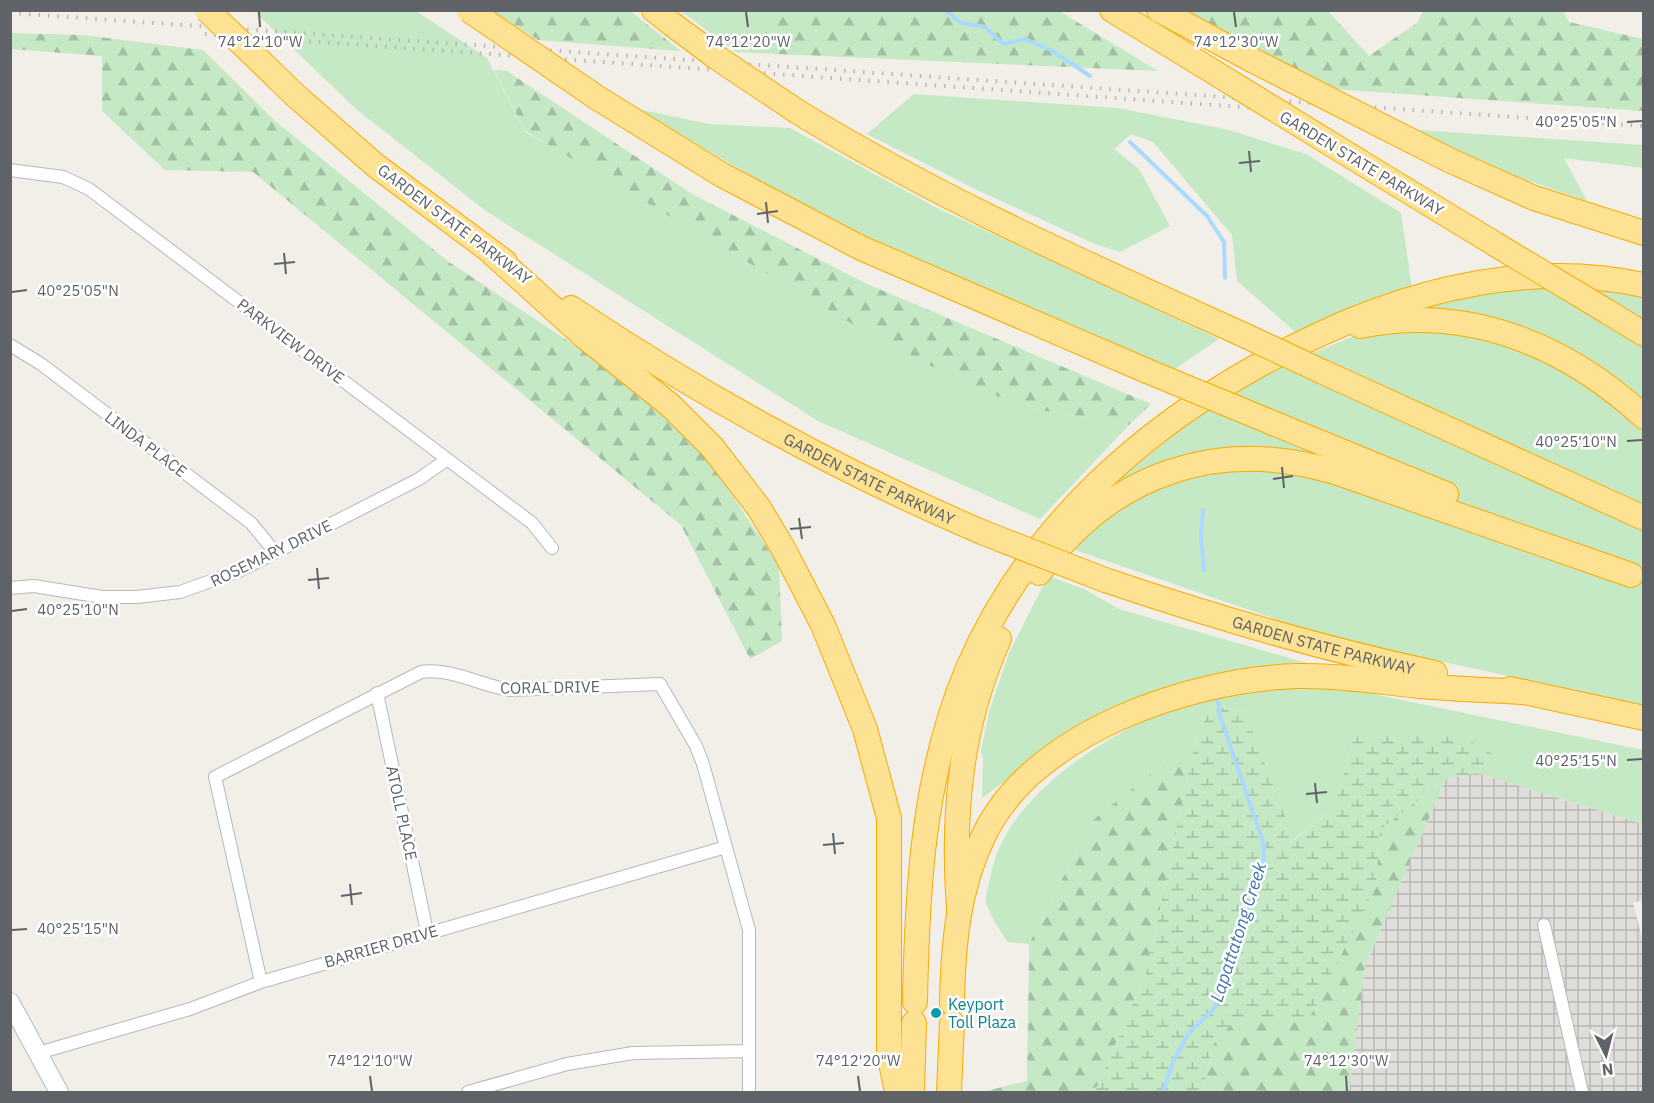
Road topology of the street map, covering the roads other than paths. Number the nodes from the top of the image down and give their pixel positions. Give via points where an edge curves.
1 (207, 10) edge
2 (469, 10) edge
3 (1113, 10) edge
4 (1159, 10) edge
5 (663, 17) edge
6 (10, 170) edge
7 (1644, 233) edge
8 (494, 254) junction
9 (1644, 285) edge
10 (1321, 334) junction
11 (1644, 334) edge
12 (10, 345) edge
13 (1644, 417) edge
14 (446, 460) junction
15 (1644, 518) edge
16 (552, 548) dead end
17 (274, 550) junction
18 (1637, 578) edge
19 (10, 588) edge
20 (1524, 692) junction
21 (376, 693) junction
22 (1644, 718) edge
23 (726, 847) junction
24 (959, 909) junction
25 (1544, 926) dead end
26 (427, 932) junction
27 (261, 982) junction
28 (10, 1002) edge
29 (749, 1051) junction
30 (38, 1053) junction
31 (59, 1092) edge
32 (468, 1092) edge
33 (749, 1092) edge
34 (897, 1092) edge
35 (912, 1092) edge
36 (949, 1092) edge
37 (1582, 1092) edge

1 - 8 highway, GARDEN STATE PARKWAY, bridge via 375,165
2 - 18 highway, bridge via 596,97 722,175 861,248
3 - 11 highway, GARDEN STATE PARKWAY, bridge
4 - 7 highway, bridge via 1449,160 1534,198
5 - 15 highway, bridge via 798,112 947,197
6 - 14 street, PARKVIEW DRIVE via 63,177 89,189
8 - 20 highway, GARDEN STATE PARKWAY, bridge via 663,368 751,420 849,472 984,533 1106,580 1304,642
8 - 34 highway via 585,337 671,406 712,447 759,508 823,625 865,729 887,809 891,853 889,1053
9 - 10 highway via 1563,277 1491,281 1403,300
10 - 13 highway via 1404,321 1493,330 1534,343 1572,362
10 - 35 highway via 1231,380 1130,453 1087,492 1046,538 1000,604 964,679 933,780 919,887
12 - 17 street, LINDA PLACE via 41,364 251,523
14 - 16 street, PARKVIEW DRIVE via 532,523
14 - 17 street, ROSEMARY DRIVE via 419,479
17 - 19 street, ROSEMARY DRIVE via 226,577 161,595 102,597 50,588
18 - 24 highway via 1360,480 1292,460 1213,460 1134,487 1104,506 1064,543 1019,602 991,657 972,715 962,772 955,841
20 - 22 highway, GARDEN STATE PARKWAY
20 - 24 highway via 1300,676 1219,685 1152,704 1077,742 1013,792 985,833
21 - 23 street, CORAL DRIVE via 430,670 510,690 660,684 696,747
21 - 26 street, ATOLL PLACE
21 - 27 street, CORAL DRIVE via 215,777
23 - 26 street, BARRIER DRIVE
23 - 29 street, CORAL DRIVE via 749,930
24 - 36 highway
25 - 37 street
26 - 27 street, BARRIER DRIVE
27 - 30 street, BARRIER DRIVE via 190,1009
28 - 30 street
29 - 32 street via 633,1053 567,1064
29 - 33 street, CORAL DRIVE
30 - 31 street

